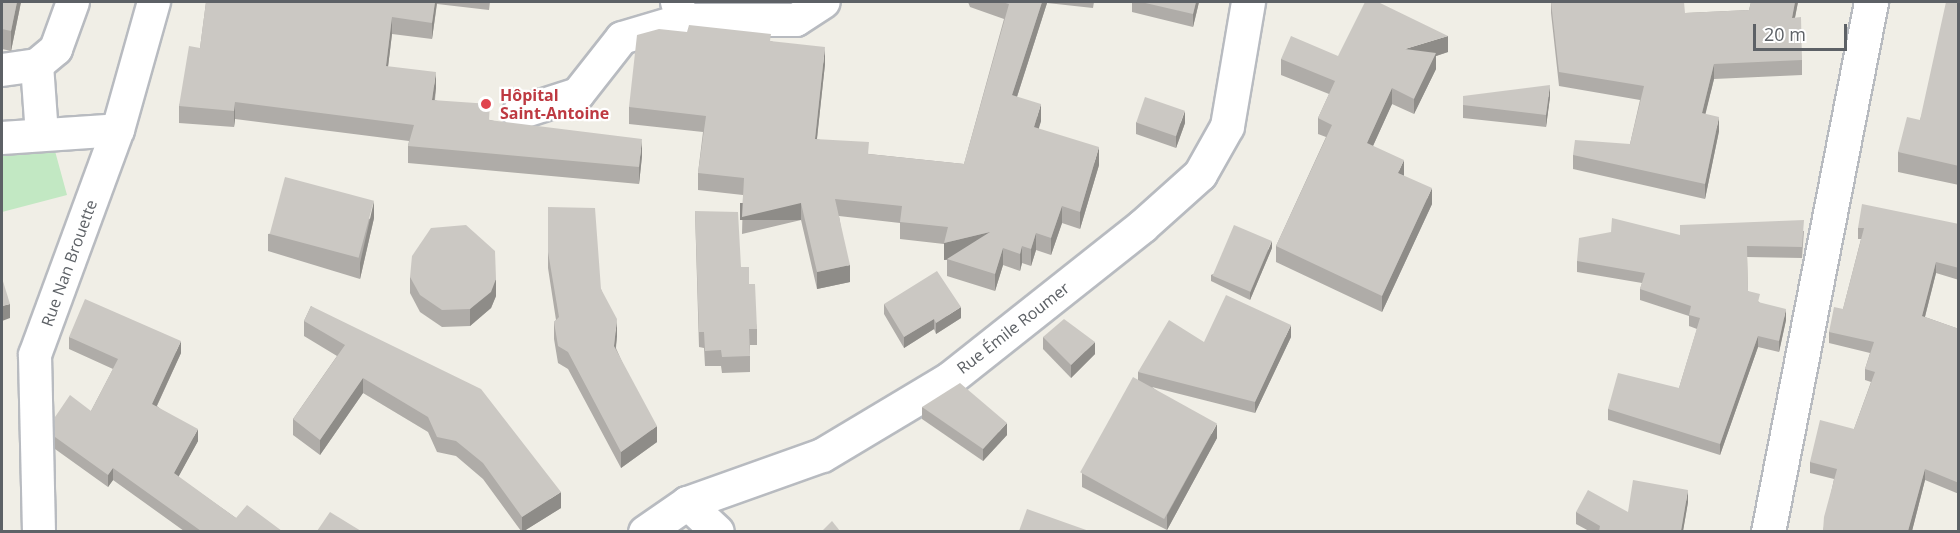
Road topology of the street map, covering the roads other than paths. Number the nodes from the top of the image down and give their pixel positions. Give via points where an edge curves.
1 (73, 2) edge
2 (154, 2) edge
3 (824, 2) edge
4 (1248, 2) edge
5 (1871, 2) edge
6 (680, 10) edge
7 (37, 65) junction
8 (2, 70) edge
9 (519, 113) dead end
10 (118, 130) junction
11 (42, 134) junction
12 (2, 138) edge
13 (687, 503) junction
14 (39, 531) edge
15 (645, 531) edge
16 (718, 531) edge
17 (1768, 531) edge

1 - 7 street via 56,49
2 - 10 street, Rue Nan Brouette
3 - 6 street via 796,20
4 - 13 street, Rue Émile Roumer via 1227,126 1200,174 1151,218 950,379 822,455
5 - 17 street
6 - 9 street via 622,38 578,94
7 - 8 street
7 - 11 street
10 - 11 street
10 - 14 street, Rue Nan Brouette via 35,355
11 - 12 street
13 - 15 street, Rue Émile Roumer
13 - 16 street

